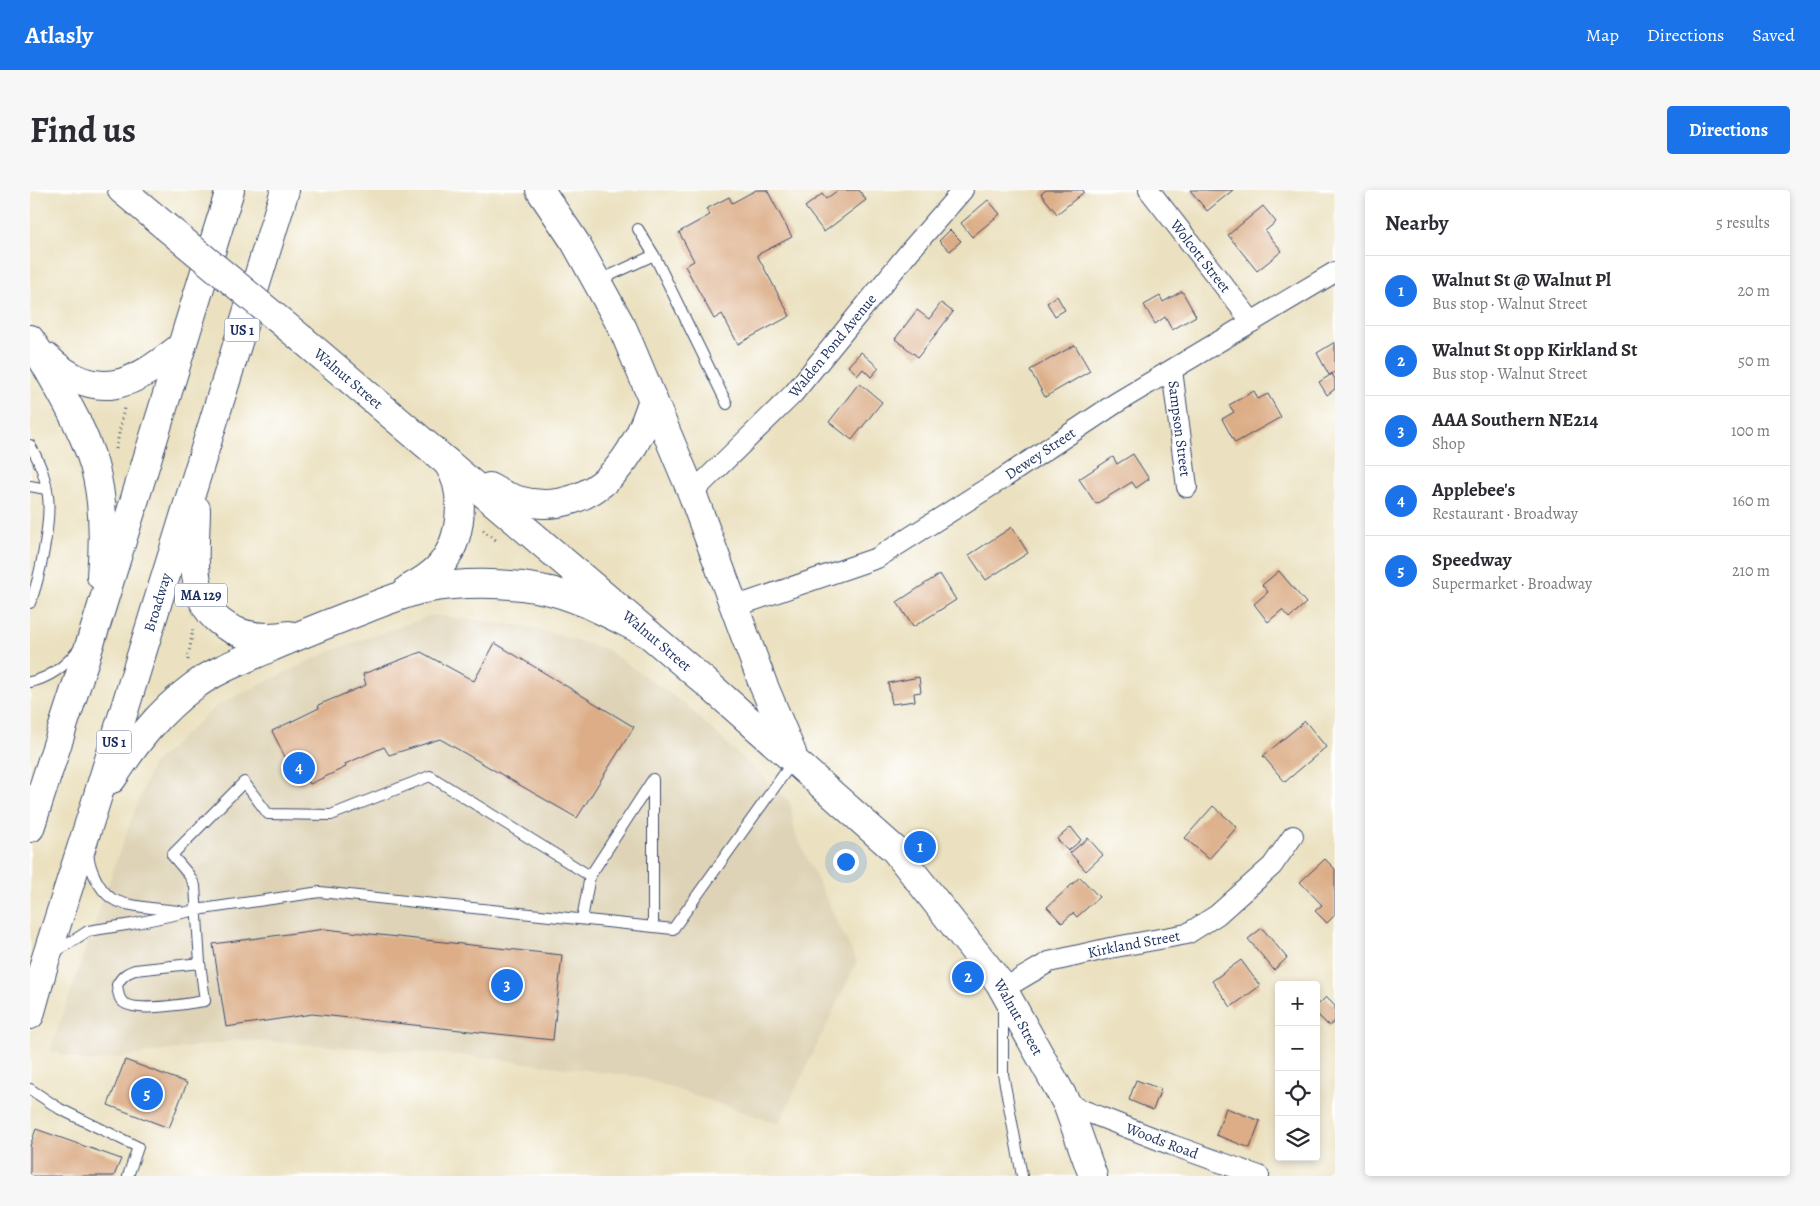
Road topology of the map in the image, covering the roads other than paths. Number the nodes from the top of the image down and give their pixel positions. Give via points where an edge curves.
1 (122, 190) edge
2 (230, 190) edge
3 (285, 190) edge
4 (540, 190) edge
5 (963, 190) edge
6 (1149, 190) edge
7 (638, 229) dead end
8 (654, 255) junction
9 (1335, 272) edge
10 (598, 281) junction
11 (1252, 322) junction
12 (34, 345) edge
13 (182, 346) junction
14 (1172, 370) junction
15 (653, 400) junction
16 (727, 404) dead end
17 (30, 446) edge
18 (447, 462) junction
19 (199, 470) junction
20 (30, 486) edge
21 (1187, 487) dead end
22 (46, 489) junction
23 (692, 493) junction
24 (388, 600) junction
25 (30, 603) edge
26 (734, 607) junction
27 (97, 622) junction
28 (307, 631) junction
29 (649, 634) junction
30 (30, 682) edge
31 (794, 759) junction
32 (30, 801) edge
33 (94, 808) junction
34 (30, 827) edge
35 (1293, 836) dead end
36 (85, 837) junction
37 (590, 876) junction
38 (196, 910) junction
39 (185, 912) junction
40 (582, 919) junction
41 (653, 926) junction
42 (45, 961) junction
43 (200, 963) junction
44 (1003, 989) junction
45 (30, 1015) edge
46 (30, 1089) edge
47 (1067, 1104) junction
48 (128, 1176) edge
49 (1022, 1176) edge
50 (1093, 1176) edge
51 (1259, 1176) edge

1 - 18 main road, Walnut Street / MA 129, bridge
2 - 13 main road
3 - 19 main road, Broadway / US 1
4 - 10 main road
5 - 23 street, Walden Pond Avenue via 793,394
6 - 11 street, Wolcott Street
7 - 8 lane
8 - 10 lane
8 - 16 lane
9 - 11 street, Dewey Street
10 - 15 main road via 623,328
11 - 14 street, Dewey Street
12 - 13 main road via 75,379 106,385 141,375
12 - 27 main road via 83,435 97,477 103,540
13 - 27 main road
14 - 21 street, Sampson Street
14 - 26 street, Dewey Street via 877,558
15 - 18 main road via 638,439 624,460 609,478 569,502 535,504 519,501 497,492
15 - 23 main road
17 - 22 lane via 38,460
18 - 24 main road, MA 129 via 456,479 460,514 450,550 440,567 429,576
18 - 29 main road, Walnut Street
19 - 28 main road, MA 129 via 196,574 207,607 223,624 242,634 268,638
19 - 33 main road, Broadway / US 1
20 - 22 lane
22 - 25 lane via 48,517
23 - 26 main road
24 - 28 main road, MA 129
24 - 29 main road via 439,587 479,584 525,586 580,600
26 - 31 main road
27 - 30 lane via 67,664
27 - 34 main road
28 - 33 main road via 221,670 192,687 144,732
29 - 31 main road, Walnut Street
31 - 41 lane via 673,929
31 - 44 main road, Walnut Street via 895,850
32 - 34 lane
33 - 36 main road, Broadway / US 1
35 - 44 street, Kirkland Street via 1272,866 1243,894 1217,916 1187,934 1049,962
36 - 39 lane via 89,862 97,881 111,898 130,905
36 - 42 main road, Broadway / US 1
37 - 38 lane via 430,776 331,815 268,814 244,782 172,855 190,874 195,886
37 - 40 lane
37 - 41 lane via 653,779
38 - 39 lane
38 - 40 lane via 320,892
38 - 43 lane
39 - 42 lane via 88,931
40 - 41 lane
42 - 45 main road, Broadway / US 1
43 - 43 lane via 206,1001 140,1008 120,1000 117,985 128,973
44 - 47 main road, Walnut Street
44 - 49 lane via 1003,1074
46 - 48 lane via 60,1109 138,1147
47 - 50 main road, Walnut Street
47 - 51 street, Woods Road

